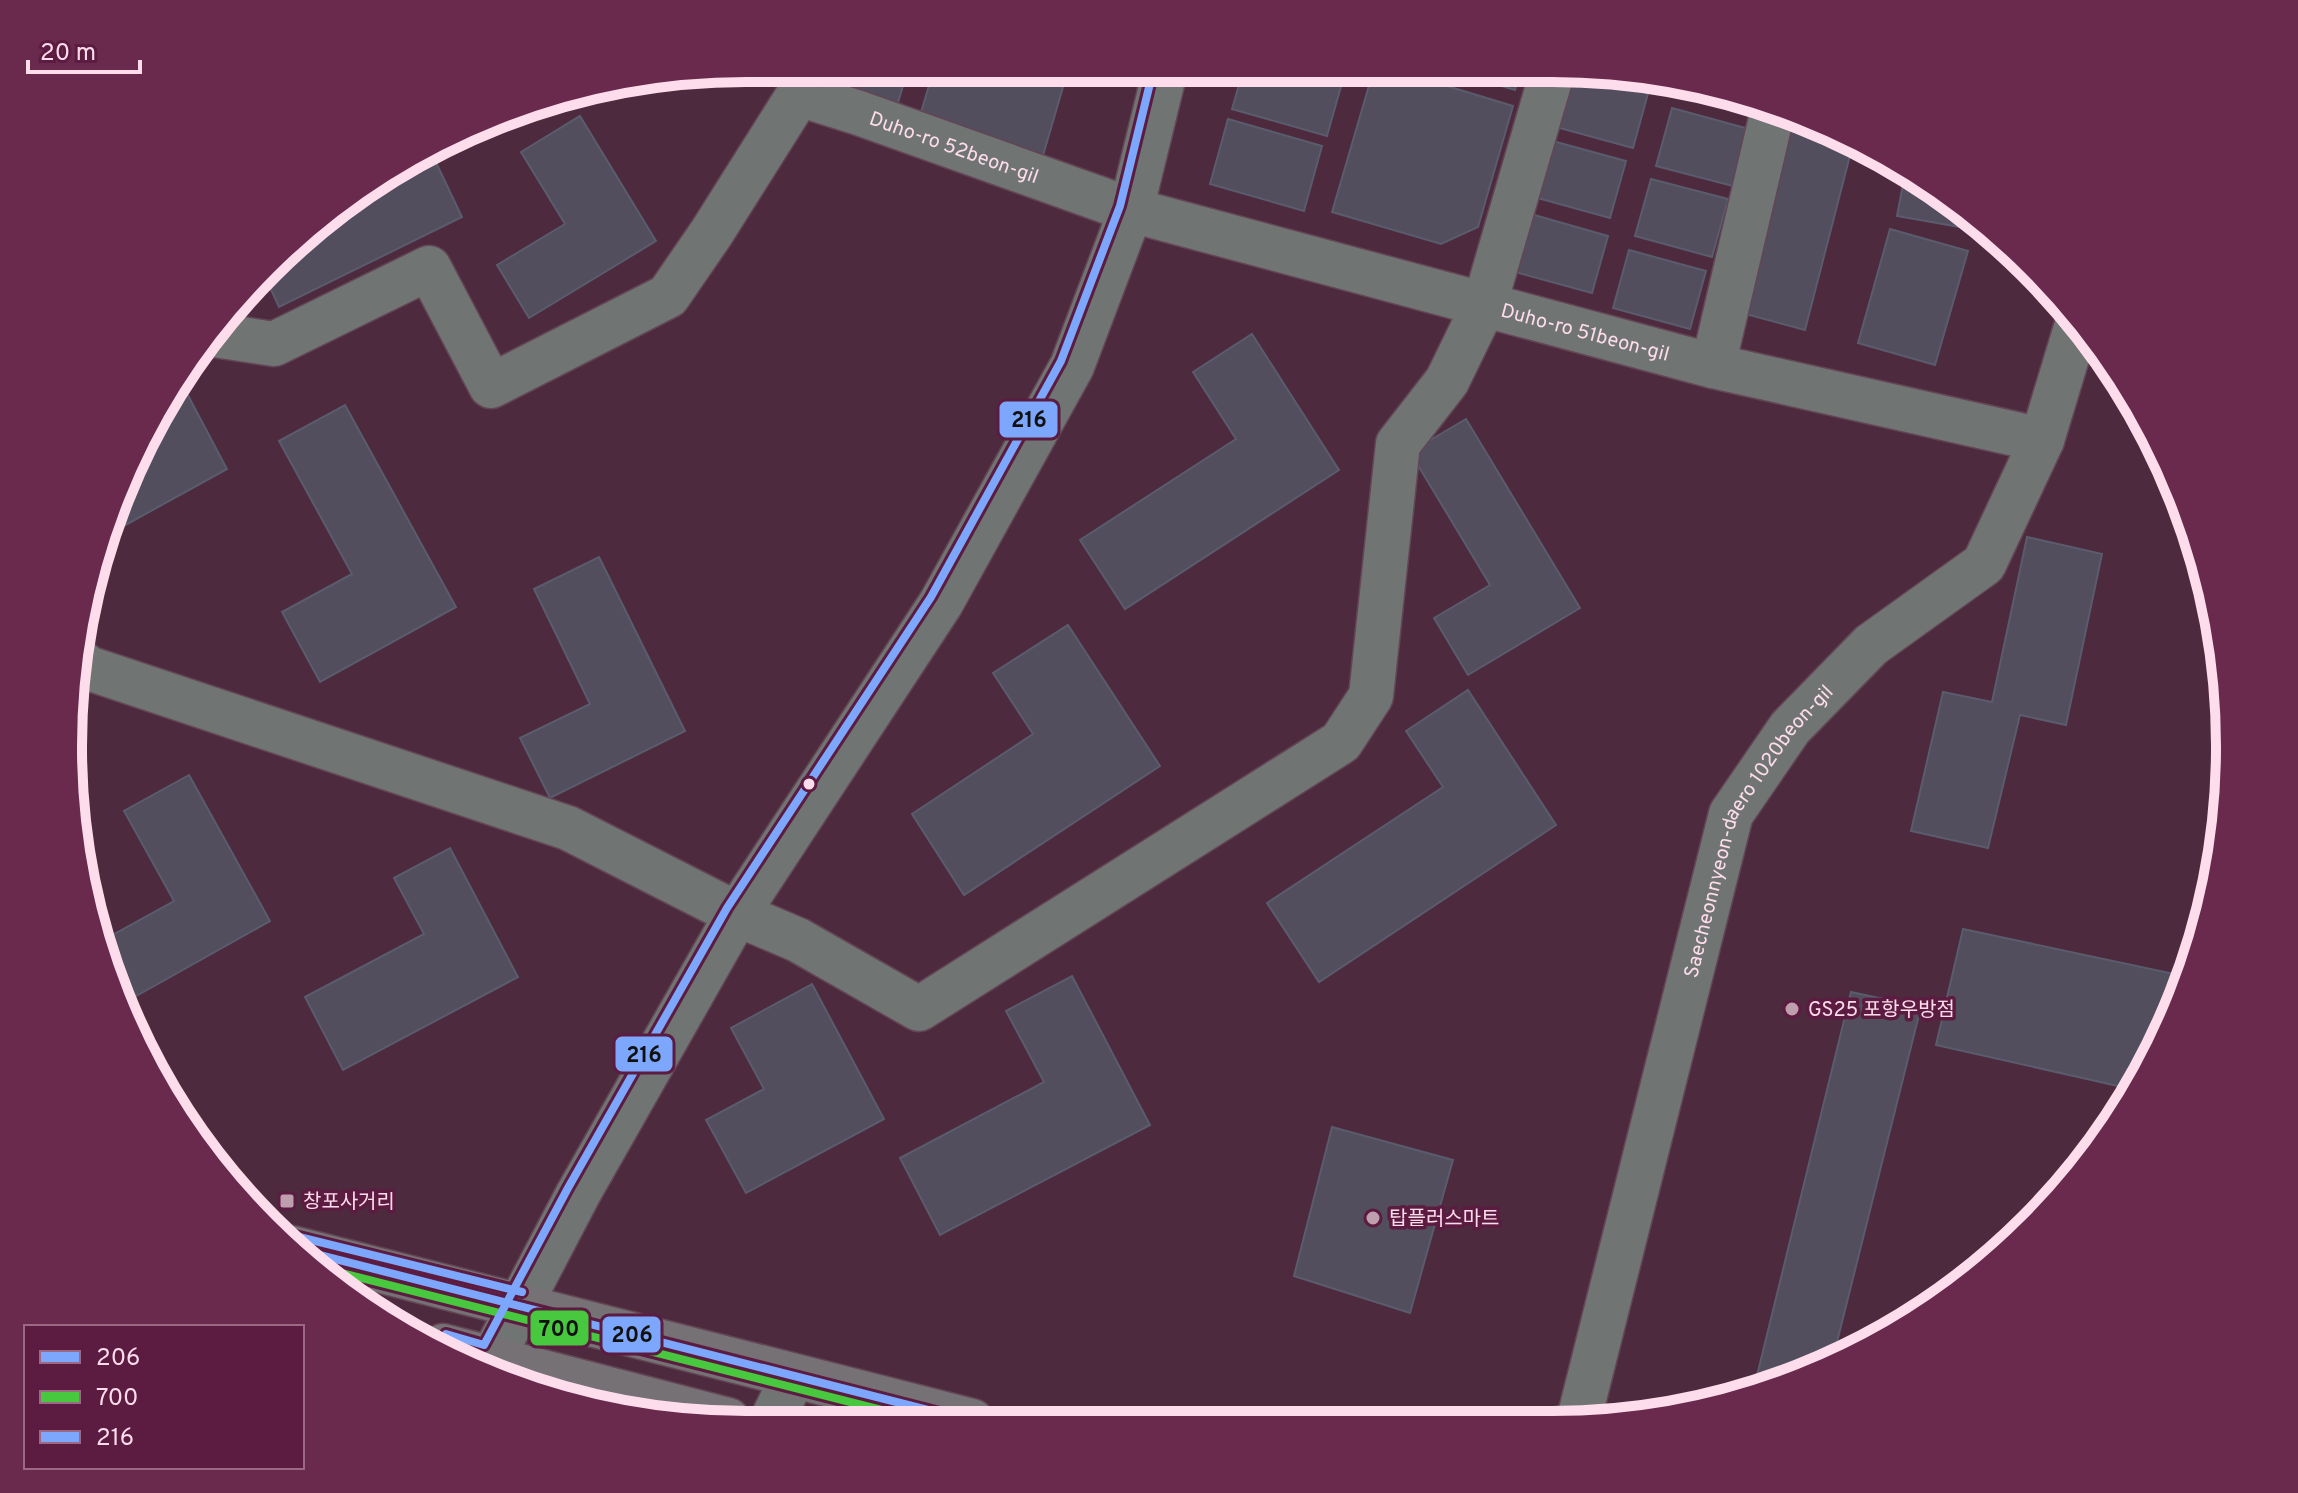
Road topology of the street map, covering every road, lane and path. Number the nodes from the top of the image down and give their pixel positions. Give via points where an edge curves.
1 (799, 82) edge
2 (802, 82) edge
3 (1162, 82) edge
4 (1549, 82) edge
5 (1771, 119) edge
6 (1131, 210) junction
7 (1485, 303) junction
8 (2074, 335) edge
9 (224, 336) edge
10 (1713, 366) junction
11 (2042, 440) junction
12 (87, 667) edge
13 (737, 914) junction
14 (325, 1260) edge
15 (519, 1304) junction
16 (490, 1359) edge
17 (530, 1375) edge
18 (793, 1377) junction
19 (665, 1406) edge
20 (1581, 1410) edge
21 (776, 1411) edge
22 (931, 1411) edge

1 - 9 street via 712,232 668,296 491,386 429,268 274,344
2 - 6 street, Duho-ro 52beon-gil via 859,113
3 - 6 street
4 - 7 street
5 - 10 street
6 - 7 street, Duho-ro 51beon-gil
6 - 13 street via 1072,366 941,603
7 - 10 street, Duho-ro 51beon-gil
7 - 13 street via 1447,381 1398,444 1371,696 1341,742 919,1009 798,940
8 - 11 street, Saecheonnyeon-daero 1020beon-gil
10 - 11 street, Duho-ro 51beon-gil
11 - 20 street, Saecheonnyeon-daero 1020beon-gil via 1984,564 1871,645 1790,728 1731,814
12 - 13 street via 568,828
13 - 15 street
14 - 15 main road
15 - 16 street
15 - 18 main road
17 - 19 main road
18 - 21 street
18 - 22 main road

